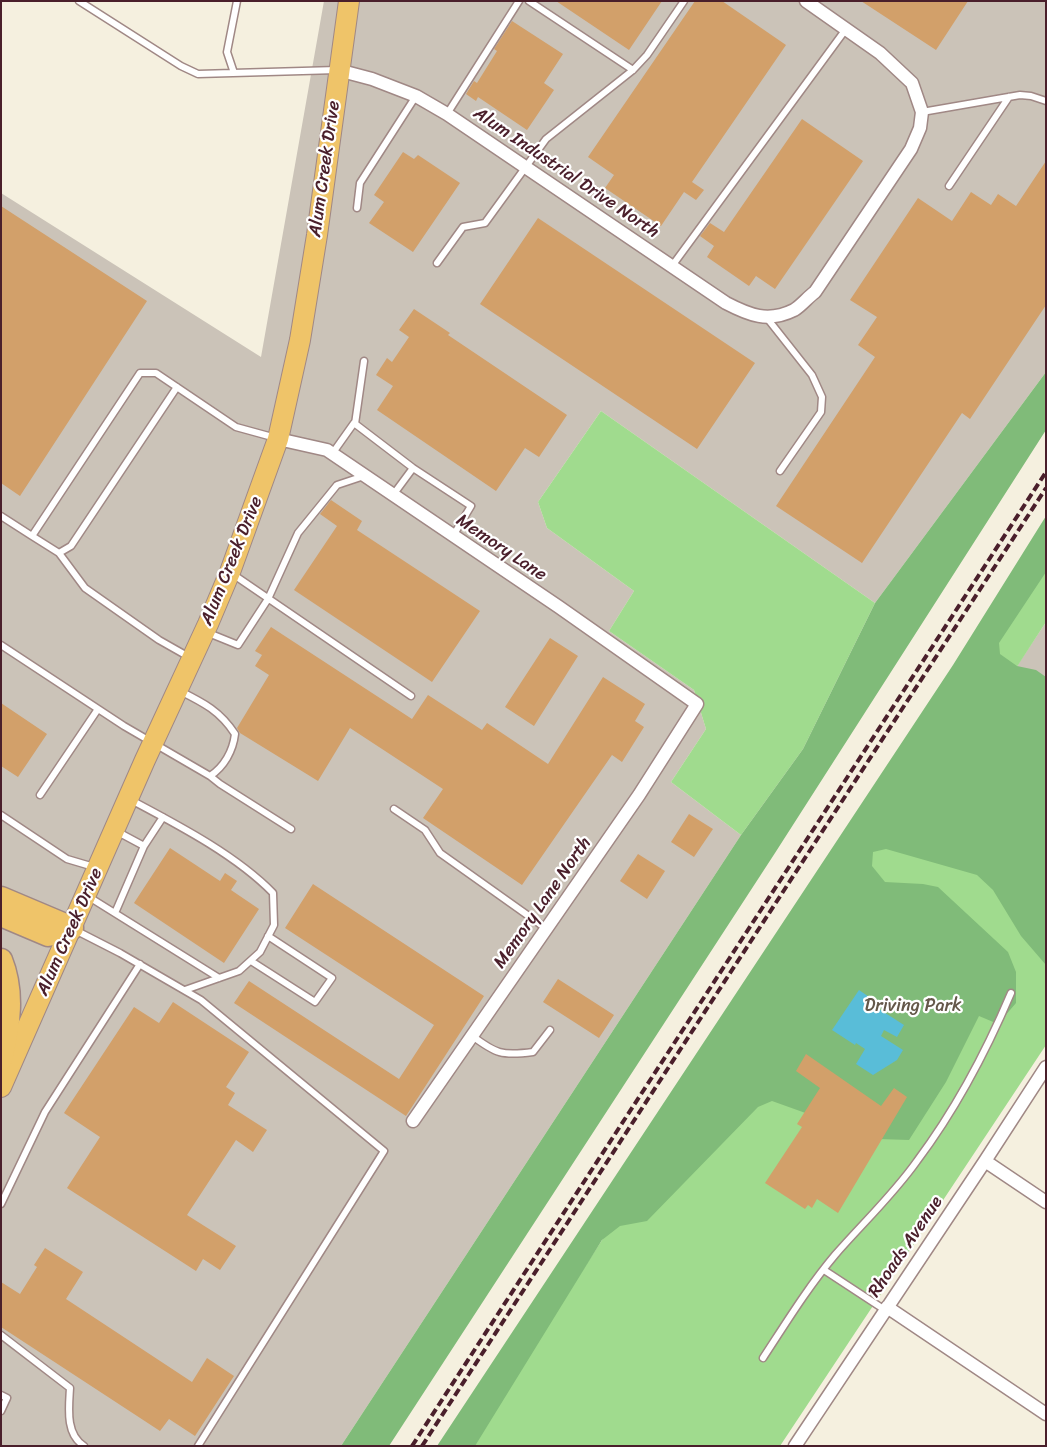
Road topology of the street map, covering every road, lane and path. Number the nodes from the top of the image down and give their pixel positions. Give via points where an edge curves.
1 (79, 1) edge
2 (237, 1) edge
3 (349, 1) edge
4 (519, 1) edge
5 (529, 1) edge
6 (684, 1) edge
7 (806, 1) edge
8 (846, 29) junction
9 (338, 70) junction
10 (633, 70) junction
11 (234, 73) junction
12 (416, 96) junction
13 (1008, 97) junction
14 (1046, 101) edge
15 (922, 112) junction
16 (447, 114) junction
17 (526, 167) junction
18 (949, 186) dead end
19 (357, 208) dead end
20 (437, 263) dead end
21 (672, 266) junction
22 (768, 318) junction
23 (364, 361) dead end
24 (177, 387) junction
25 (355, 424) junction
26 (278, 438) junction
27 (332, 454) junction
28 (413, 468) junction
29 (780, 472) dead end
30 (364, 476) junction
31 (393, 495) junction
32 (1, 516) edge
33 (32, 536) junction
34 (453, 536) junction
35 (59, 553) junction
36 (230, 572) junction
37 (268, 599) junction
38 (204, 632) junction
39 (1, 645) edge
40 (192, 658) junction
41 (178, 690) junction
42 (411, 696) dead end
43 (697, 704) joint
44 (98, 709) junction
45 (153, 742) junction
46 (210, 776) junction
47 (40, 795) dead end
48 (128, 798) junction
49 (394, 809) dead end
50 (1, 815) edge
51 (164, 817) junction
52 (291, 829) dead end
53 (115, 830) junction
54 (144, 846) junction
55 (98, 868) junction
56 (86, 896) junction
57 (1, 898) edge
58 (115, 913) junction
59 (1, 915) edge
60 (72, 928) junction
61 (547, 929) junction
62 (268, 936) junction
63 (1, 960) edge
64 (251, 961) junction
65 (140, 964) junction
66 (219, 978) junction
67 (184, 990) junction
68 (1011, 993) dead end
69 (550, 1030) dead end
70 (471, 1035) junction
71 (1, 1059) edge
72 (1044, 1074) edge
73 (1, 1086) edge
74 (413, 1121) dead end
75 (985, 1161) junction
76 (1046, 1202) edge
77 (1, 1204) edge
78 (824, 1270) junction
79 (886, 1309) junction
80 (1, 1335) edge
81 (763, 1358) dead end
82 (1, 1395) edge
83 (1, 1411) edge
84 (1046, 1414) edge
85 (84, 1446) edge
86 (198, 1446) edge
87 (795, 1446) edge

1 - 11 lane via 198,74
2 - 11 lane via 227,52
3 - 9 main road, Alum Creek Drive
4 - 16 lane
5 - 10 lane
6 - 10 lane
7 - 8 street
8 - 15 street via 880,53 912,83
8 - 21 lane
9 - 11 lane
9 - 12 street, Alum Industrial Drive North
9 - 26 main road, Alum Creek Drive via 300,340
10 - 17 lane via 546,138
12 - 16 street, Alum Industrial Drive North
12 - 19 lane via 360,183
13 - 14 lane via 1031,96
13 - 15 lane
13 - 18 lane
15 - 22 street via 920,128 911,149 815,292 794,310
16 - 17 street, Alum Industrial Drive North
17 - 20 lane via 485,223 463,227
17 - 21 street, Alum Industrial Drive North
21 - 22 street, Alum Industrial Drive North via 746,314
22 - 29 lane via 812,375 822,397 821,412
23 - 25 lane
24 - 26 lane via 236,427
24 - 33 lane via 156,373 140,373
24 - 35 lane via 71,546
25 - 27 lane
25 - 28 lane
26 - 27 street, Memory Lane
26 - 36 main road, Alum Creek Drive
27 - 30 street, Memory Lane
28 - 31 lane
28 - 34 lane via 470,506
30 - 31 street, Memory Lane
30 - 37 lane via 337,486 298,532
31 - 34 street, Memory Lane
32 - 33 lane
33 - 35 lane
34 - 43 street, Memory Lane
35 - 40 lane via 85,588 159,640
36 - 37 lane
36 - 38 main road, Alum Creek Drive
37 - 38 lane via 238,645
37 - 42 lane
38 - 40 main road, Alum Creek Drive
39 - 44 lane
40 - 41 main road, Alum Creek Drive
41 - 45 main road, Alum Creek Drive
41 - 46 lane via 209,706 235,734 228,756
43 - 61 street, Memory Lane North
44 - 45 lane
44 - 47 lane
45 - 46 lane
45 - 48 main road, Alum Creek Drive
46 - 52 lane
48 - 51 lane
48 - 53 main road, Alum Creek Drive
49 - 61 lane via 425,830 440,853
50 - 55 lane via 67,859
51 - 54 lane
51 - 62 lane via 256,875 273,893 274,924
53 - 54 lane
53 - 55 main road, Alum Creek Drive
54 - 58 lane
55 - 56 main road, Alum Creek Drive
56 - 58 lane
56 - 60 main road, Alum Creek Drive
57 - 60 highway
58 - 66 lane
59 - 60 highway via 48,935
60 - 65 lane
60 - 73 main road, Alum Creek Drive
61 - 70 street, Memory Lane North
62 - 64 lane
62 - 64 lane via 332,978 315,1002
63 - 71 highway via 9,988
64 - 66 lane via 239,971
65 - 67 lane
65 - 77 lane via 45,1112
66 - 67 lane
67 - 86 lane via 201,1000 384,1150
68 - 78 lane via 993,1036 952,1111 917,1162
69 - 70 lane via 533,1052 510,1055 488,1048
70 - 74 street, Memory Lane North
72 - 75 street, Rhoads Avenue
75 - 76 street
75 - 79 street, Rhoads Avenue
78 - 79 lane
78 - 81 lane
79 - 84 street
79 - 87 street, Rhoads Avenue
80 - 85 lane via 70,1388 69,1421 77,1442
82 - 83 lane via 7,1398

